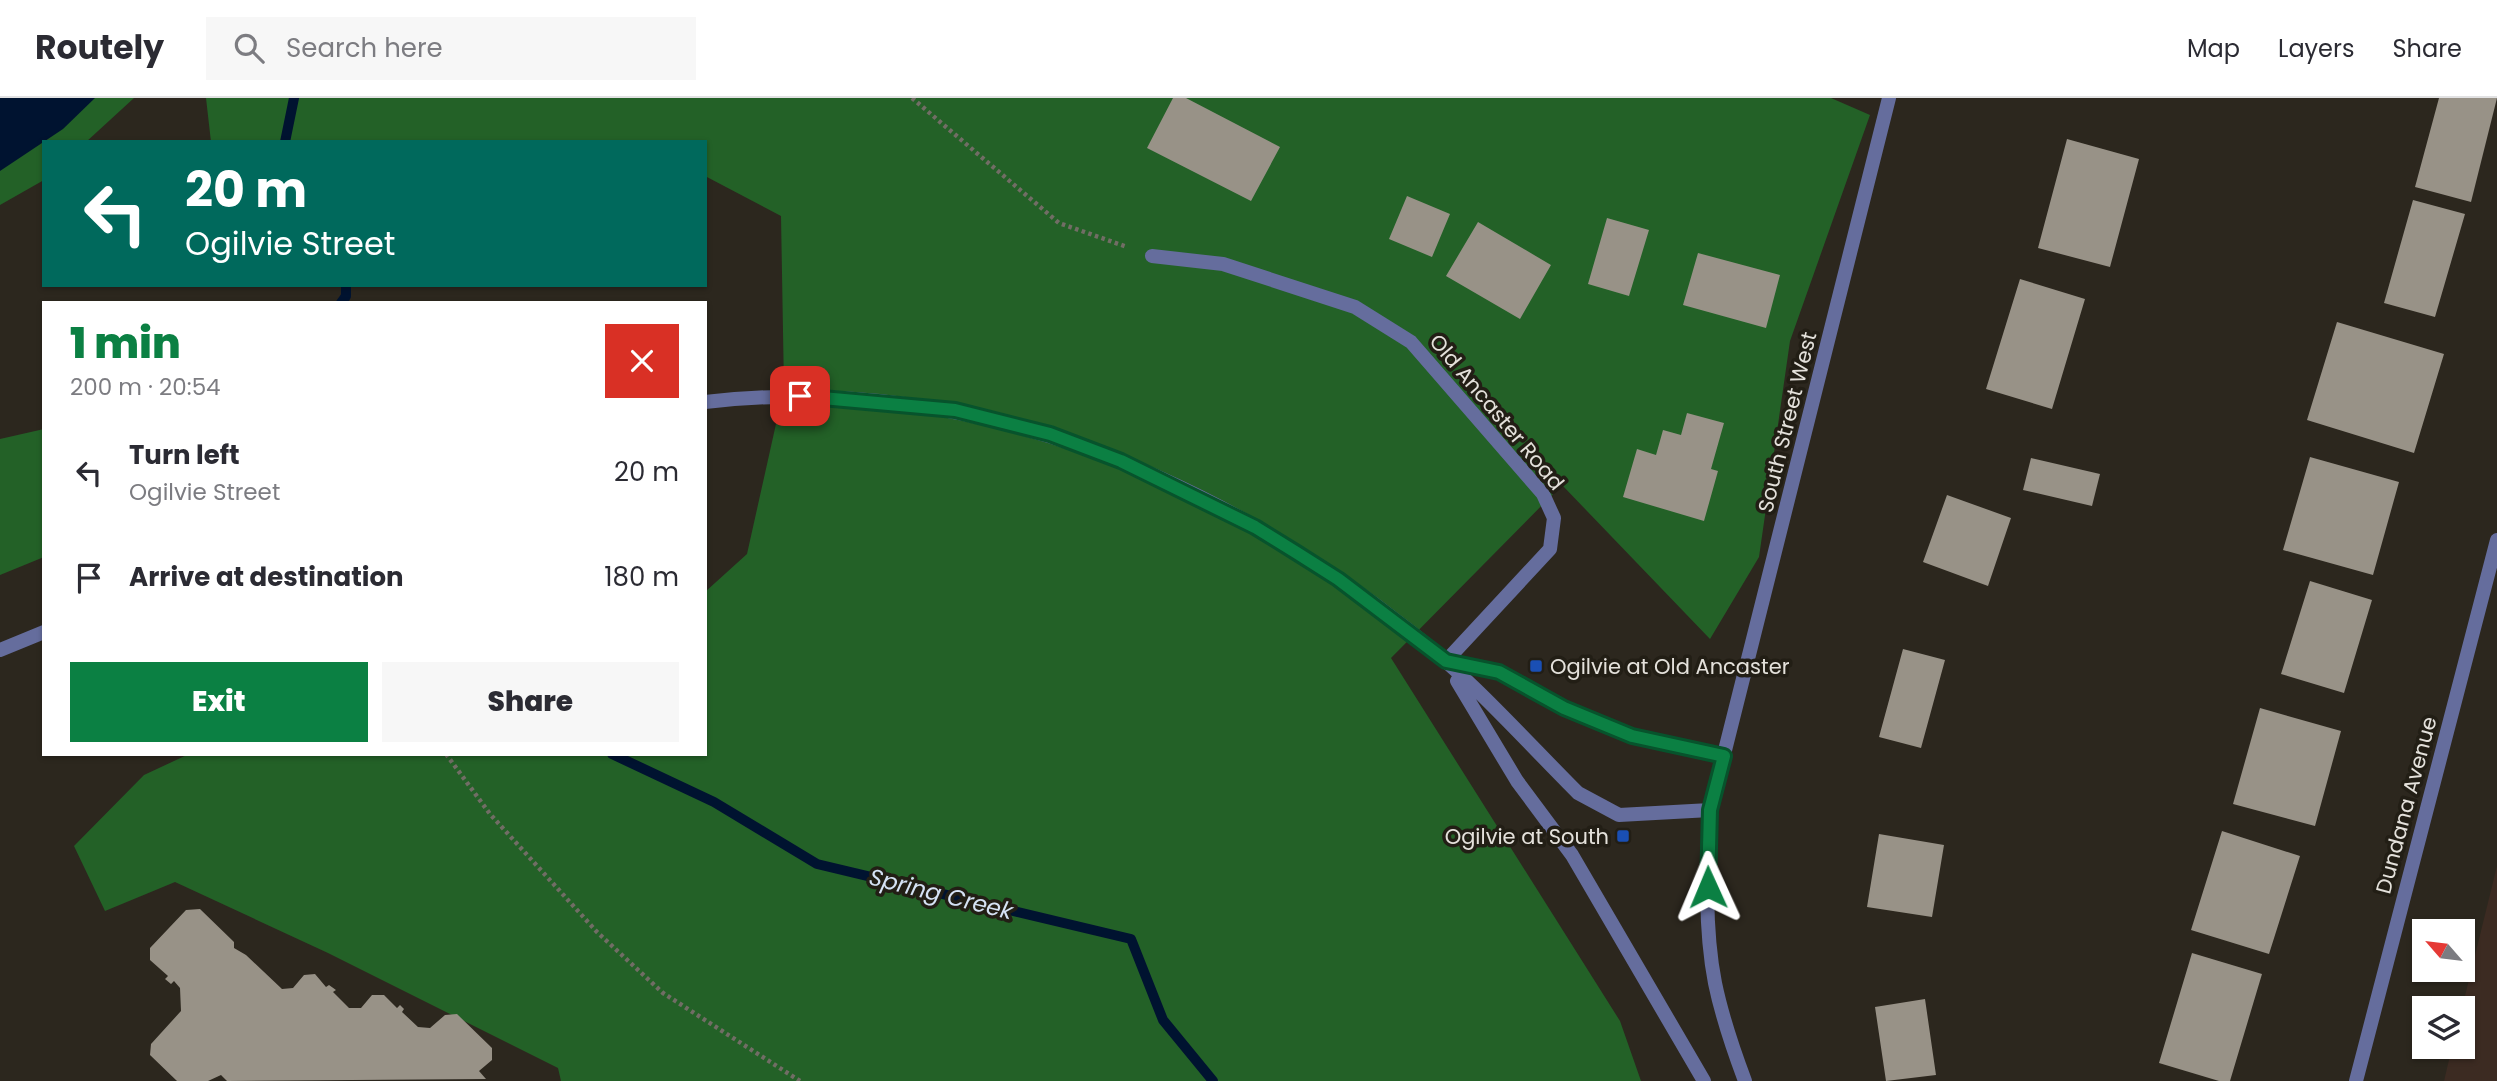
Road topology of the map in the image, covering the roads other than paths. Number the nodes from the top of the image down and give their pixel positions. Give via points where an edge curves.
1 (1889, 98) edge
2 (1152, 256) road end
3 (707, 402) edge
4 (2497, 540) edge
5 (42, 633) edge
6 (0, 650) edge
7 (1446, 661) junction
8 (1724, 756) junction
9 (1710, 810) junction
10 (1704, 1081) edge
11 (1745, 1081) edge
12 (2356, 1081) edge

1 - 8 street, South Street West
2 - 7 street, Old Ancaster Road via 1223,264 1355,307 1411,342 1543,494 1554,518 1550,549
3 - 7 street via 800,396 872,400 955,410 1050,434 1144,471 1255,527 1338,579
4 - 12 street, Dundana Avenue
5 - 6 street
7 - 8 street via 1499,672 1564,708 1632,736
7 - 9 street via 1578,793 1602,807 1619,815
7 - 10 street via 1517,781 1572,855
8 - 9 street
9 - 11 street via 1707,867 1714,981

